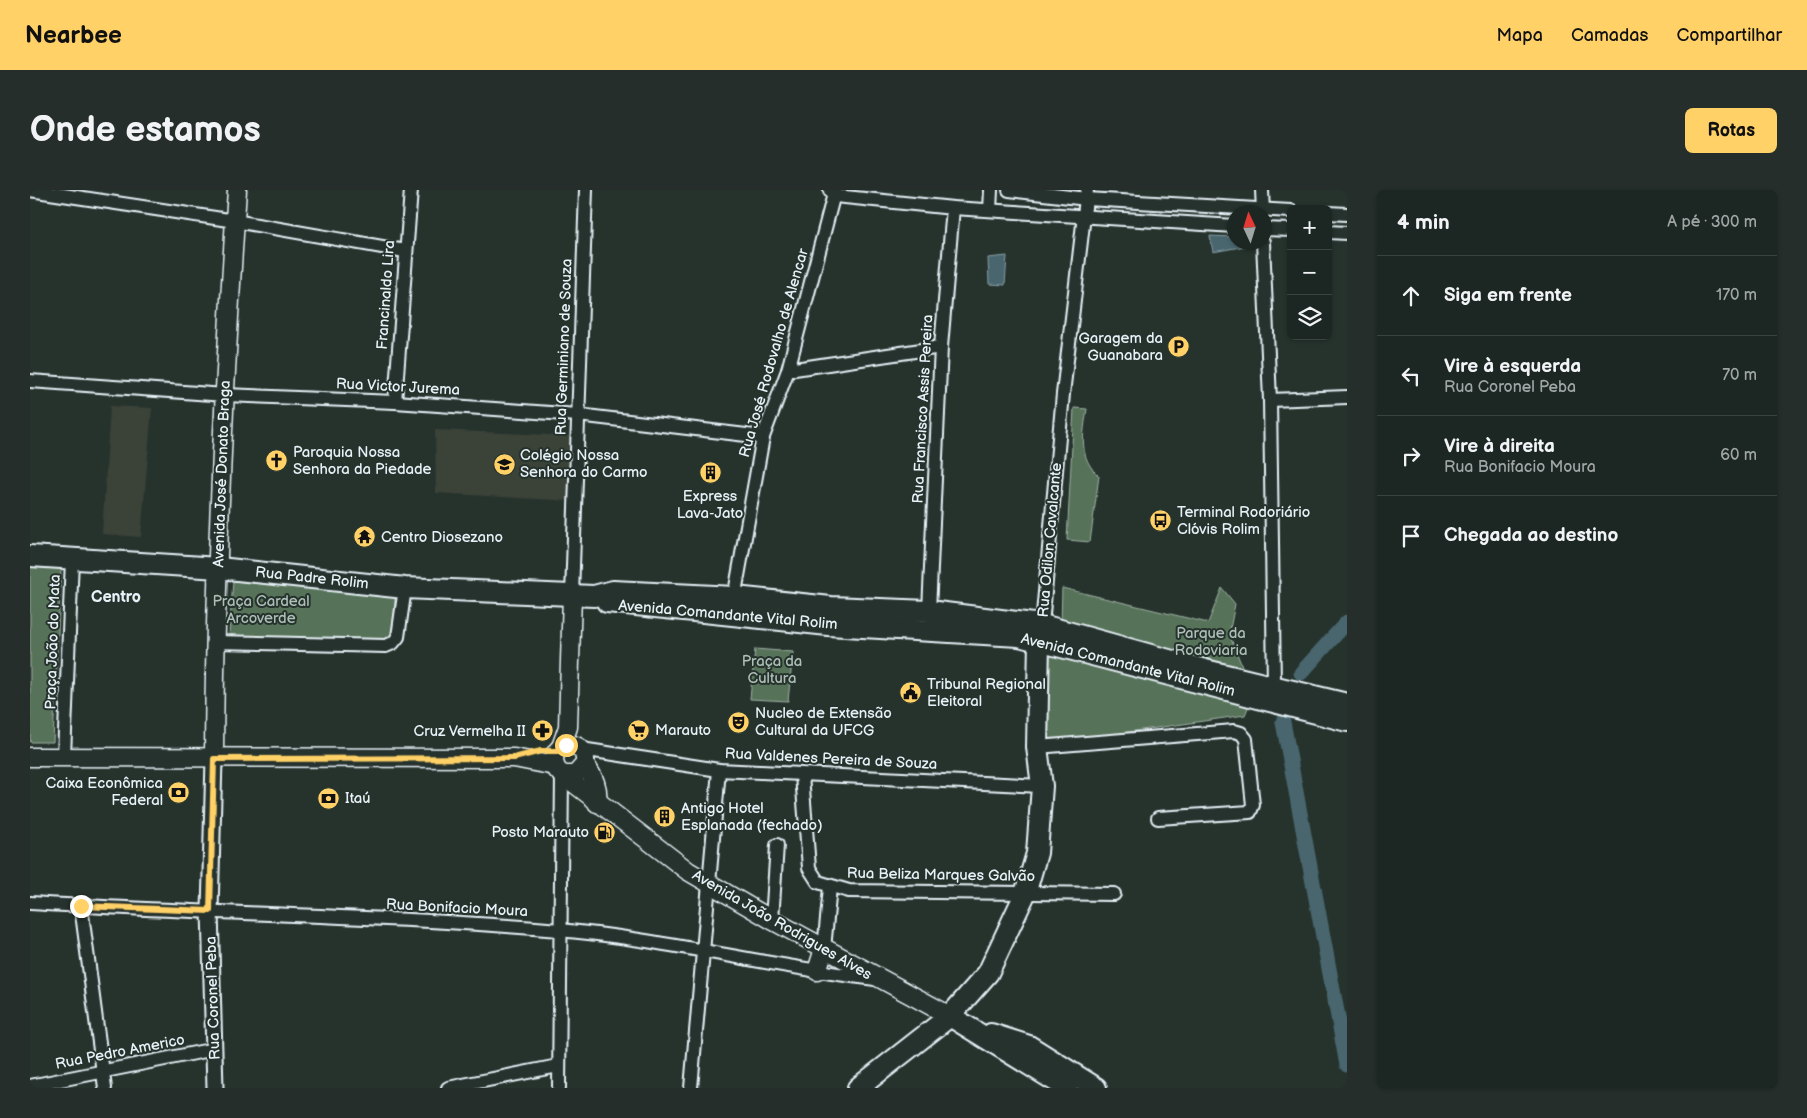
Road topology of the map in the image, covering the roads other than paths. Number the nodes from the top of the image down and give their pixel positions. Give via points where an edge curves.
1 (30, 190) edge
2 (237, 190) edge
3 (411, 190) edge
4 (586, 190) edge
5 (991, 190) edge
6 (1009, 190) edge
7 (1262, 190) edge
8 (833, 192) edge
9 (1087, 195) edge
10 (1263, 205) edge
11 (953, 208) junction
12 (1227, 208) edge
13 (990, 210) junction
14 (1272, 211) edge
15 (1287, 211) edge
16 (1332, 213) edge
17 (1347, 214) edge
18 (1085, 215) junction
19 (235, 221) junction
20 (1227, 225) edge
21 (1272, 229) edge
22 (1287, 230) edge
23 (1332, 232) edge
24 (1347, 233) edge
25 (1262, 250) edge
26 (405, 251) junction
27 (941, 347) junction
28 (788, 370) junction
29 (30, 381) edge
30 (225, 395) junction
31 (1347, 397) edge
32 (1270, 400) junction
33 (395, 402) junction
34 (578, 415) junction
35 (763, 437) junction
36 (30, 556) edge
37 (72, 559) junction
38 (219, 568) junction
39 (405, 588) junction
40 (572, 595) junction
41 (594, 596) joint
42 (733, 606) junction
43 (929, 612) junction
44 (1040, 633) junction
45 (215, 642) junction
46 (1274, 686) junction
47 (1347, 704) edge
48 (1347, 720) edge
49 (1037, 747) junction
50 (64, 756) junction
51 (30, 757) edge
52 (214, 759) junction
53 (570, 759) junction
54 (719, 770) junction
55 (802, 775) junction
56 (1042, 786) junction
57 (1158, 818) dead end
58 (777, 845) dead end
59 (709, 884) junction
60 (830, 887) junction
61 (1025, 894) junction
62 (1114, 894) dead end
63 (30, 903) edge
64 (81, 906) junction
65 (210, 911) junction
66 (772, 920) junction
67 (560, 930) junction
68 (824, 948) junction
69 (704, 949) junction
70 (816, 971) junction
71 (879, 979) junction
72 (950, 1016) junction
73 (977, 1031) junction
74 (215, 1050) junction
75 (558, 1066) junction
76 (104, 1071) junction
77 (30, 1086) edge
78 (862, 1087) edge
79 (105, 1088) edge
80 (215, 1088) edge
81 (448, 1088) edge
82 (559, 1088) edge
83 (691, 1088) edge
84 (1067, 1088) edge
85 (1096, 1088) edge

1 - 19 street
2 - 19 main road, Avenida José Donato Braga
3 - 26 street, Francinaldo Lira
4 - 34 street, Rua Germiniano de Souza
5 - 13 street
6 - 9 street
7 - 10 street
8 - 11 street
8 - 28 street, Rua José Rodovalho de Alencar
9 - 12 street
9 - 18 street, Rua Odilon Cavalcante
11 - 13 street
11 - 27 street, Rua Francisco Assis Pereira
13 - 18 street
14 - 15 street
16 - 17 street
18 - 20 street
18 - 44 street, Rua Odilon Cavalcante via 1063,394
19 - 26 street
19 - 30 main road, Avenida José Donato Braga
21 - 22 street
23 - 24 street
25 - 32 street
26 - 33 street, Francinaldo Lira
27 - 28 street
27 - 43 street, Rua Francisco Assis Pereira
28 - 35 street, Rua José Rodovalho de Alencar
29 - 30 street, Rua Victor Jurema
30 - 33 street, Rua Victor Jurema
30 - 38 main road, Avenida José Donato Braga
31 - 32 street
32 - 46 street
33 - 34 street, Rua Victor Jurema
34 - 35 street, Rua Victor Jurema
34 - 40 street, Rua Germiniano de Souza
35 - 42 street, Rua José Rodovalho de Alencar
36 - 37 main road, Rua Padre Rolim
37 - 38 main road, Rua Padre Rolim
37 - 50 street, Praça João do Mata
38 - 39 main road, Rua Padre Rolim
38 - 45 main road, Avenida José Donato Braga
39 - 40 main road, Rua Padre Rolim
39 - 45 street via 398,637 386,646
40 - 41 main road, Rua Padre Rolim
40 - 53 main road, Avenida João Rodrigues Alves
41 - 42 main road, Avenida Comandante Vital Rolim via 613,591
42 - 43 main road, Avenida Comandante Vital Rolim
42 - 44 main road, Avenida Comandante Vital Rolim via 828,625 1019,636
43 - 44 main road, Avenida Comandante Vital Rolim
44 - 46 main road, Avenida Comandante Vital Rolim
44 - 48 main road, Avenida Comandante Vital Rolim
44 - 49 main road, Rua Odilon Cavalcante
45 - 52 main road, Avenida José Donato Braga
46 - 47 main road, Avenida Comandante Vital Rolim
49 - 56 main road, Rua Odilon Cavalcante
49 - 57 street via 1241,732 1246,739 1253,805 1250,812
50 - 51 main road
50 - 52 main road
52 - 53 main road via 514,758 541,751
52 - 65 street, Rua Coronel Peba
53 - 54 street, Rua Valdenes Pereira de Souza via 618,756
53 - 59 main road, Avenida João Rodrigues Alves via 595,780 597,803
53 - 67 street
54 - 55 street, Rua Valdenes Pereira de Souza
54 - 59 street
55 - 56 street, Rua Valdenes Pereira de Souza
55 - 60 street, Rua Beliza Marques Galvão via 809,868 818,882
56 - 61 main road, Rua Odilon Cavalcante via 1037,853
58 - 66 street
59 - 66 main road, Avenida João Rodrigues Alves
59 - 69 street
60 - 61 street, Rua Beliza Marques Galvão via 849,891
60 - 68 street
61 - 62 street, Rua Beliza Marques Galvão
61 - 72 main road, Rua Odilon Cavalcante via 988,973
63 - 64 street, Rua Bonifacio Moura
64 - 65 street, Rua Bonifacio Moura
64 - 76 street
65 - 67 street, Rua Bonifacio Moura
65 - 74 street, Rua Coronel Peba
66 - 68 main road, Avenida João Rodrigues Alves
67 - 69 street, Rua Bonifacio Moura
67 - 75 street
68 - 70 main road
68 - 71 main road, Avenida João Rodrigues Alves
69 - 70 street, Rua Bonifacio Moura
69 - 83 street
70 - 71 street, Rua Bonifacio Moura
71 - 72 main road, Avenida João Rodrigues Alves
72 - 73 main road, Avenida João Rodrigues Alves
72 - 78 main road, Rua Odilon Cavalcante
73 - 84 main road, Avenida João Rodrigues Alves
73 - 85 main road, Avenida João Rodrigues Alves via 1028,1046
74 - 76 street, Rua Pedro Americo
74 - 80 street, Rua Coronel Peba
75 - 81 street
75 - 82 street
76 - 77 street, Rua Pedro Americo
76 - 79 street

